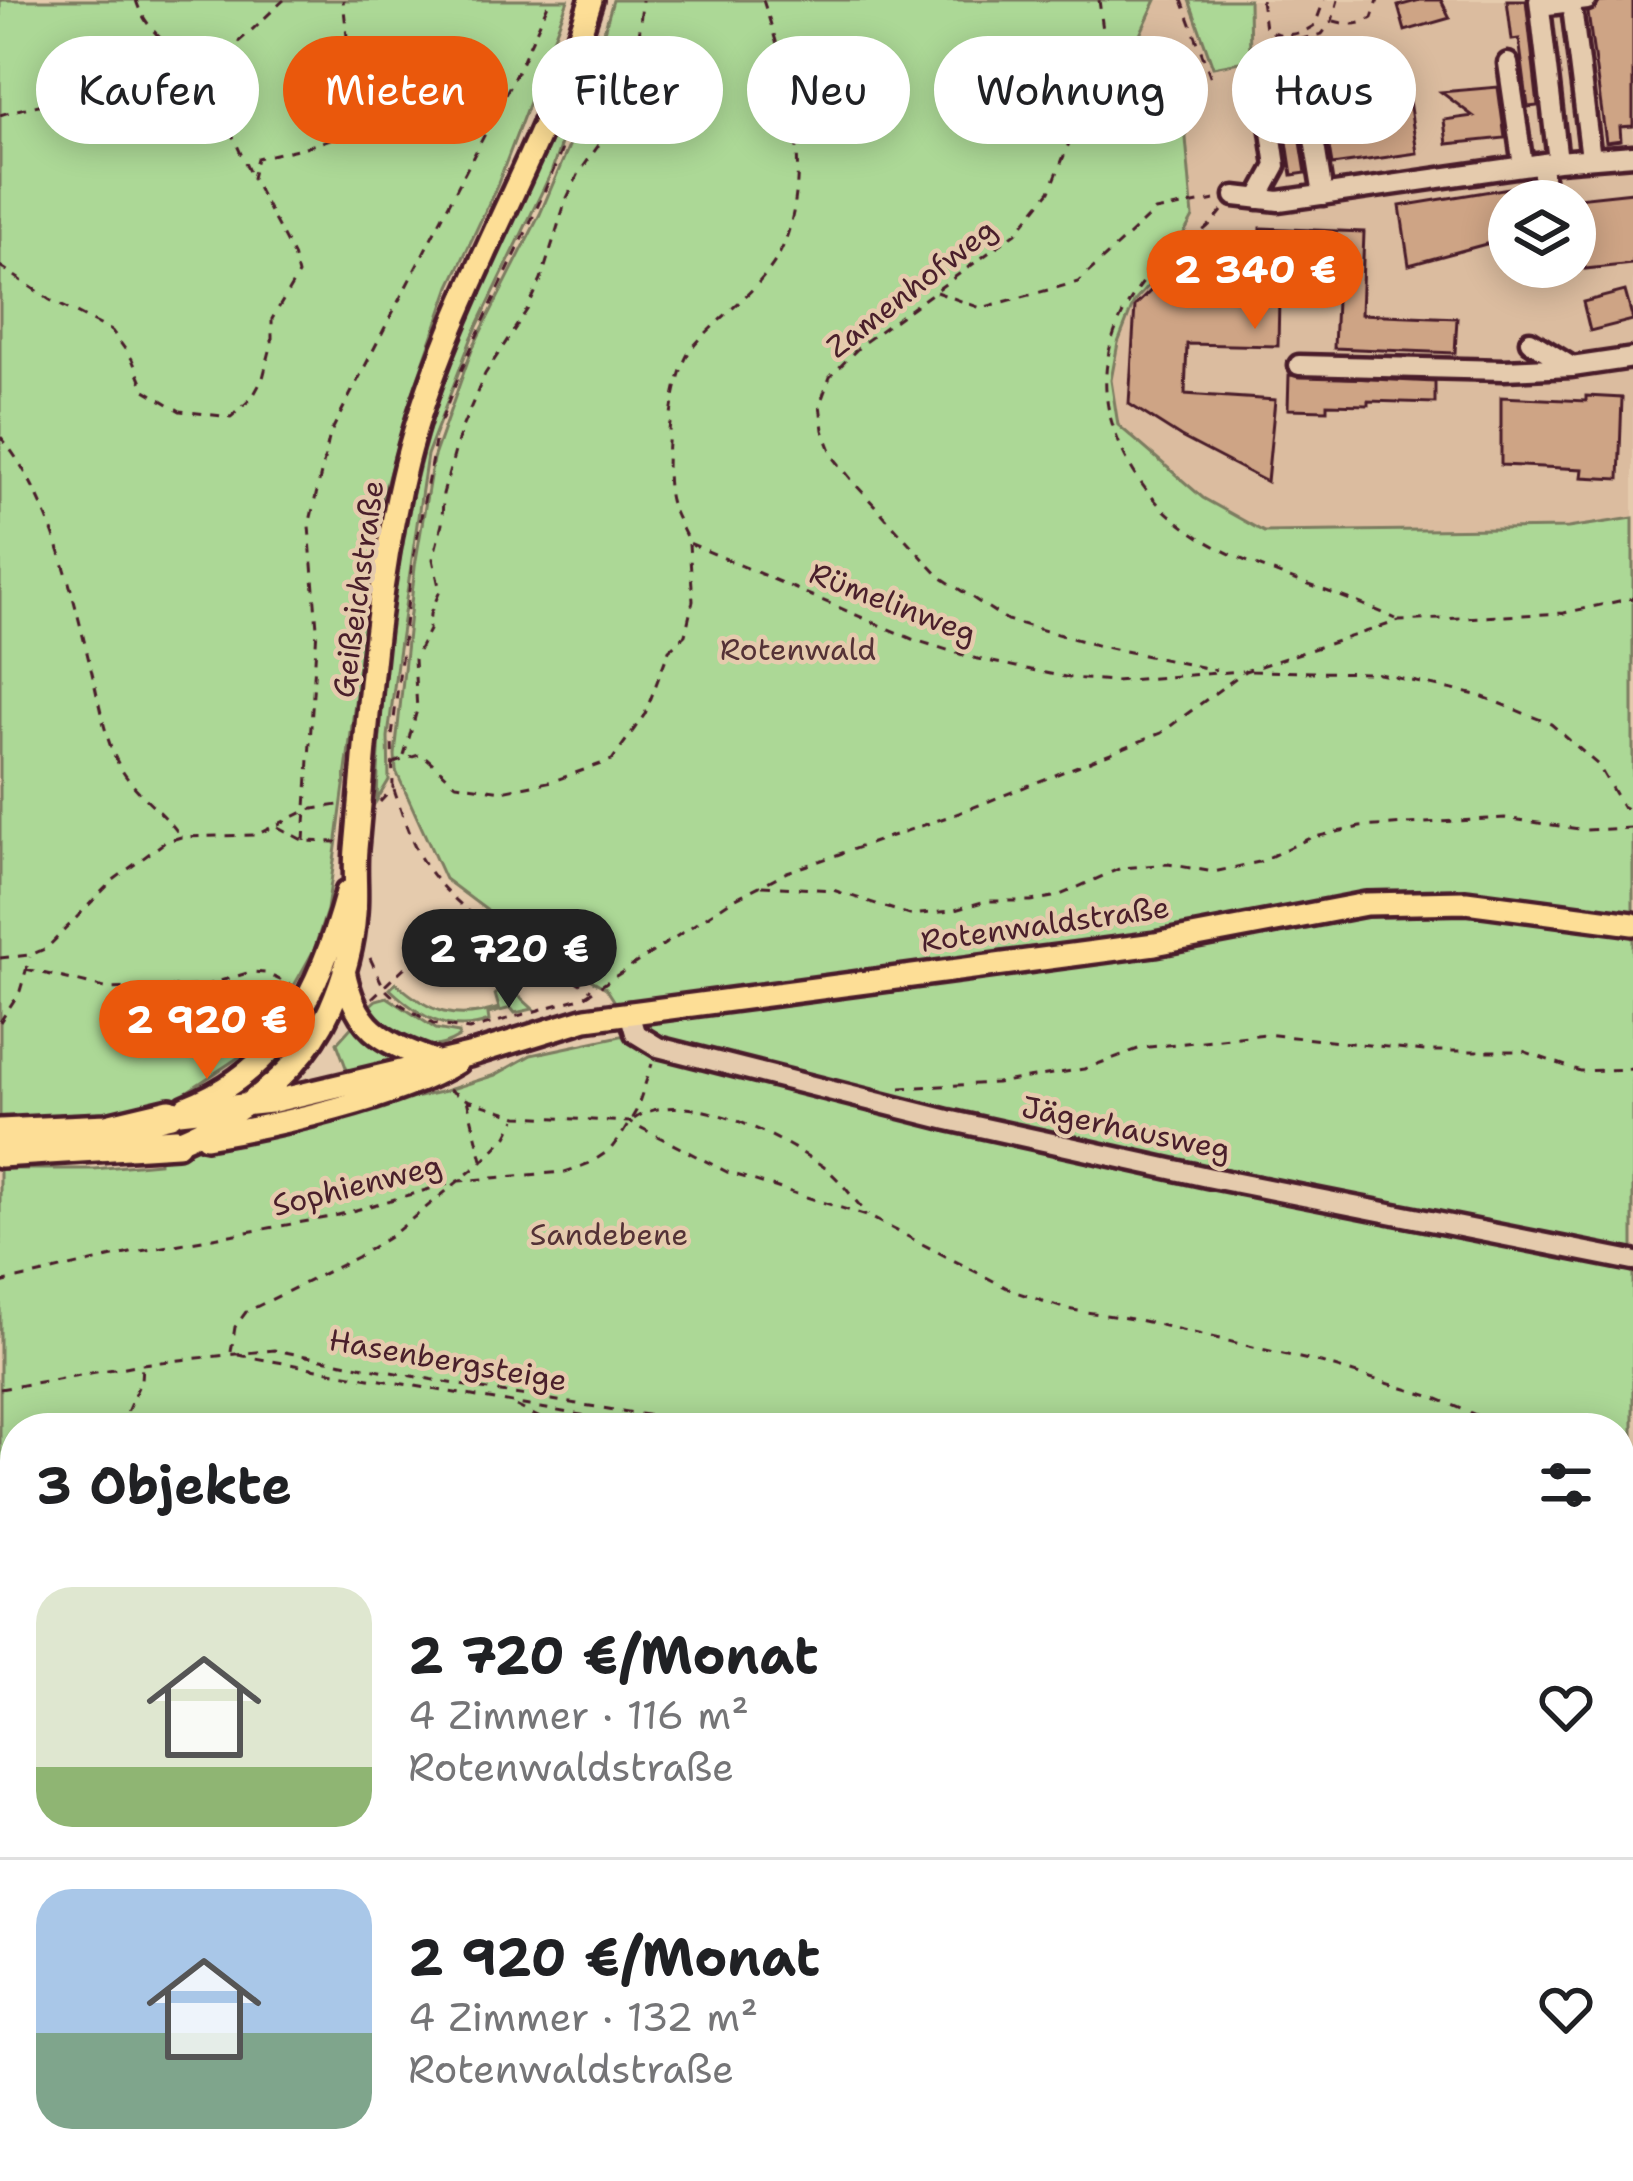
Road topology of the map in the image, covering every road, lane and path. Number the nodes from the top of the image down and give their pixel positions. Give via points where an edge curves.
1 (136, 0) edge
2 (284, 0) edge
3 (343, 0) edge
4 (550, 0) edge
5 (591, 0) edge
6 (642, 0) edge
7 (763, 0) edge
8 (1099, 0) edge
9 (1182, 0) edge
10 (1261, 0) edge
11 (1324, 0) edge
12 (1338, 0) edge
13 (1378, 0) edge
14 (1540, 3) edge
15 (1580, 8) edge
16 (1332, 21) junction
17 (157, 36) edge
18 (243, 36) edge
19 (1316, 36) edge
20 (1508, 63) dead end
21 (1213, 83) dead end
22 (36, 104) edge
23 (0, 115) edge
24 (236, 144) edge
25 (565, 144) edge
26 (1633, 155) edge
27 (1591, 158) junction
28 (1541, 163) junction
29 (252, 178) junction
30 (1542, 180) edge
31 (1323, 195) junction
32 (1234, 196) junction
33 (1258, 199) junction
34 (0, 266) edge
35 (934, 292) junction
36 (1530, 341) dead end
37 (1633, 358) edge
38 (1299, 365) dead end
39 (1572, 368) junction
40 (441, 421) dead end
41 (0, 436) edge
42 (436, 439) dead end
43 (689, 543) junction
44 (1633, 598) edge
45 (1400, 621) junction
46 (1218, 670) junction
47 (1245, 671) junction
48 (404, 757) junction
49 (392, 763) junction
50 (393, 788) junction
51 (333, 805) dead end
52 (376, 806) dead end
53 (307, 810) junction
54 (1633, 812) edge
55 (276, 826) junction
56 (1633, 828) edge
57 (182, 837) junction
58 (304, 841) junction
59 (341, 842) dead end
60 (355, 862) junction
61 (760, 886) junction
62 (1633, 923) edge
63 (368, 951) dead end
64 (30, 956) junction
65 (0, 958) edge
66 (410, 962) dead end
67 (26, 968) junction
68 (344, 970) junction
69 (295, 987) dead end
70 (385, 988) junction
71 (593, 991) junction
72 (362, 1006) dead end
73 (629, 1012) junction
74 (0, 1022) edge
75 (658, 1047) junction
76 (469, 1055) junction
77 (433, 1060) junction
78 (1633, 1069) edge
79 (446, 1088) dead end
80 (890, 1088) dead end
81 (467, 1100) junction
82 (248, 1107) junction
83 (170, 1113) junction
84 (518, 1117) junction
85 (630, 1122) junction
86 (0, 1132) edge
87 (176, 1142) junction
88 (0, 1153) edge
89 (482, 1162) junction
90 (458, 1181) junction
91 (870, 1217) junction
92 (1633, 1262) edge
93 (0, 1283) edge
94 (231, 1354) junction
95 (142, 1364) junction
96 (0, 1389) edge
97 (482, 1389) junction
98 (509, 1402) junction
99 (127, 1413) edge
100 (531, 1413) edge
101 (571, 1413) edge
102 (634, 1413) edge
103 (1471, 1413) edge

1 - 17 path
2 - 18 path
3 - 29 path via 349,56 374,72 367,117 329,142 257,158
4 - 53 path via 331,434 309,526 317,628
5 - 60 main road, Geißeichstraße via 458,305 406,462 379,620
6 - 48 path via 630,92 579,173 541,280 485,374 456,446 434,559 440,591 414,659 417,710
7 - 43 path via 786,68 797,201 782,249 680,368 669,498
8 - 35 path, Zamenhofweg via 1104,38 1050,191 1016,233
9 - 21 path
10 - 11 path via 1265,28 1289,35 1315,26
12 - 16 path
13 - 16 path via 1372,18 1358,26
14 - 15 street
14 - 28 street
15 - 27 street
16 - 19 path
20 - 28 street
22 - 23 path
24 - 29 path
25 - 40 path
26 - 27 street
27 - 28 street
28 - 30 street
28 - 31 street
29 - 34 path via 298,275 272,319 263,378 231,417 180,411 145,390 112,331
31 - 33 street
31 - 33 street via 1302,65 1262,69 1276,166
32 - 33 street
32 - 35 path via 1155,211 1078,282 981,308
32 - 45 path via 1204,234 1168,253 1124,313 1106,358 1104,397 1119,445 1147,492 1185,531 1262,570
35 - 46 path, Zamenhofweg via 830,377 820,404 835,458 940,578 1007,620
36 - 39 street
37 - 39 street
38 - 39 street
41 - 57 path via 46,520 74,597 120,766
42 - 49 path via 412,566
43 - 46 path, Rümelinweg via 973,658 1115,682
43 - 48 path via 694,602 685,635 669,650 645,715 612,760 502,791 456,784 422,754
44 - 45 path via 1564,613
45 - 47 path
46 - 47 path, Rümelinweg
47 - 54 path, Rümelinweg via 1375,673 1481,697 1550,724 1598,765
47 - 61 path via 1161,733
48 - 49 path
49 - 50 path
50 - 52 path
50 - 71 path via 422,860 442,886
51 - 53 path
53 - 55 path
53 - 58 path
55 - 57 path via 256,835
55 - 58 path
56 - 61 path via 1505,818 1360,826 1214,872 1121,868 1058,896 910,916 833,890
57 - 64 path via 147,852
58 - 59 path
60 - 68 main road, Geißeichstraße
60 - 83 main road, Rotenwaldstraße via 327,959 294,1022 238,1077
61 - 71 path
62 - 73 main road, Rotenwaldstraße via 1466,902 1366,904 1155,944
63 - 70 path
64 - 65 path
64 - 67 path
66 - 70 path
67 - 69 path via 109,988 203,986 250,972
67 - 74 path
68 - 77 main road via 355,1007 377,1036
68 - 82 main road, Geißeichstraße via 311,1042
70 - 71 path via 420,1017 460,1031
70 - 72 path
73 - 75 street via 635,1034
73 - 76 main road, Rotenwaldstraße
75 - 85 path, Sophienweg
75 - 92 street, Jägerhausweg via 948,1120
76 - 77 main road, Rotenwaldstraße
76 - 87 main road, Rotenwaldstraße via 361,1100
77 - 82 main road, Rotenwaldstraße
78 - 80 path via 1580,1071 1523,1051 1424,1051 1265,1034 1141,1048 1084,1069 996,1083
79 - 81 path
81 - 84 path
81 - 89 path
82 - 83 main road, Rotenwaldstraße
82 - 87 main road, Geißeichstraße
83 - 86 highway, Rotenwaldstraße via 107,1128
84 - 85 path
84 - 89 path
85 - 90 path, Sophienweg via 610,1150 565,1172
85 - 91 path via 727,1172
85 - 91 path via 670,1107 716,1112 826,1169
87 - 88 highway, Rotenwaldstraße
89 - 90 path
90 - 93 path, Sophienweg via 332,1217
90 - 94 path via 357,1257 246,1312
91 - 103 path via 1012,1291 1066,1309 1322,1363
94 - 95 path
94 - 97 path, Hasenbergsteige via 274,1351
94 - 98 path
95 - 96 path
95 - 99 path
97 - 98 path
97 - 102 path, Hasenbergsteige
98 - 100 path
98 - 101 path

